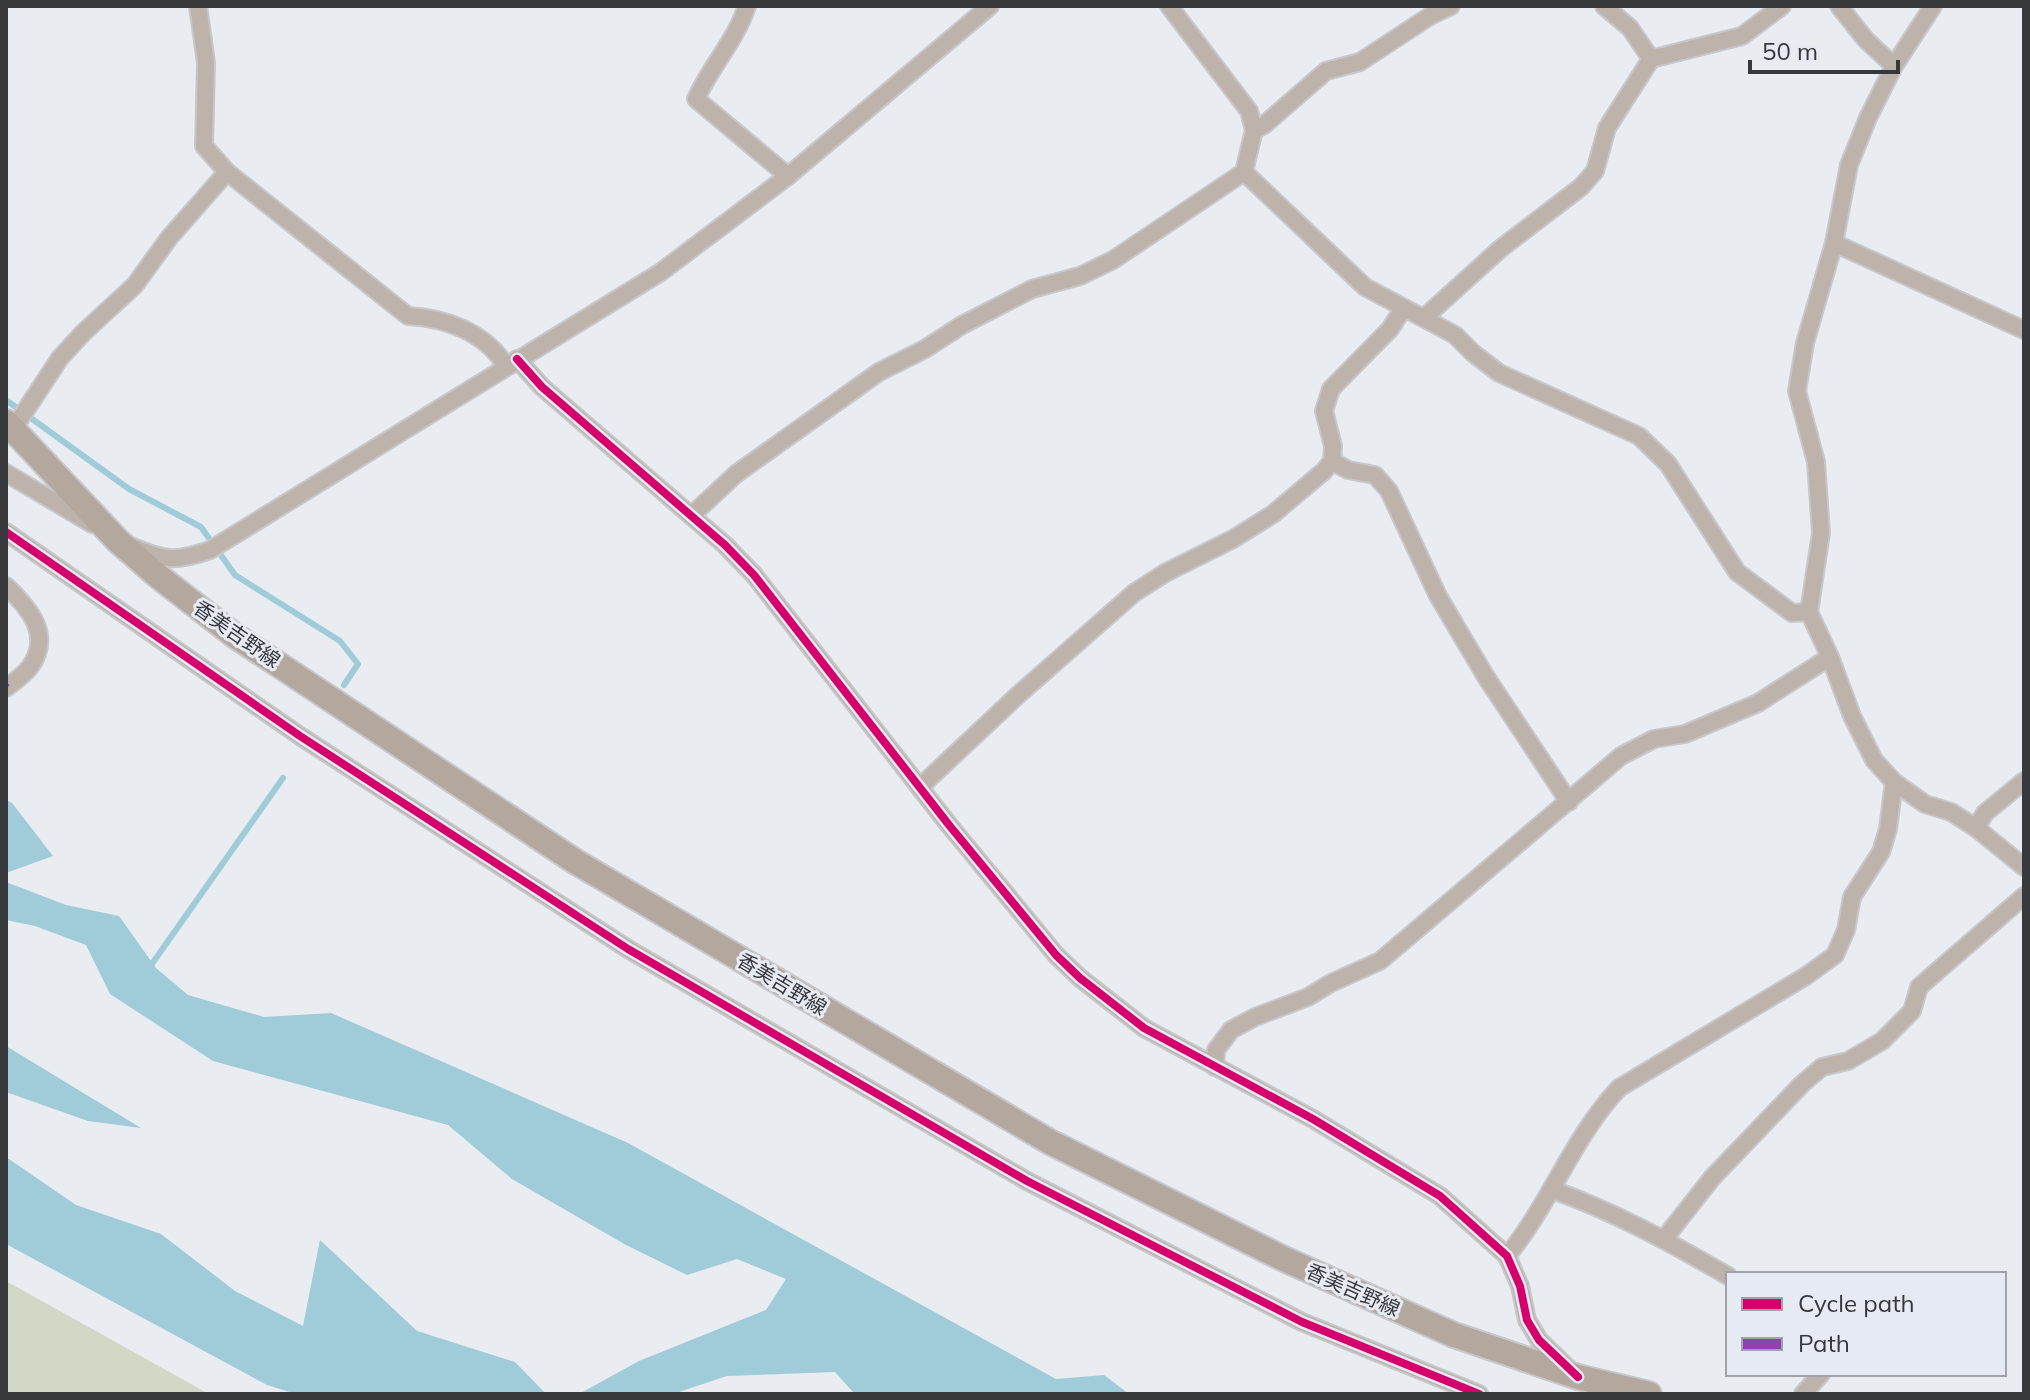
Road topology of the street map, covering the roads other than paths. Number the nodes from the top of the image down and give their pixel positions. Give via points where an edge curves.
1 (198, 6) edge
2 (747, 6) edge
3 (990, 6) edge
4 (1169, 6) edge
5 (1451, 6) edge
6 (1604, 6) edge
7 (1782, 6) edge
8 (1839, 6) edge
9 (1933, 6) edge
10 (1651, 59) junction
11 (1894, 66) junction
12 (1254, 130) junction
13 (227, 172) junction
14 (1244, 172) junction
15 (788, 176) junction
16 (1834, 243) junction
17 (1403, 309) junction
18 (1425, 317) junction
19 (2024, 330) edge
20 (512, 362) junction
21 (17, 419) edge
22 (1332, 461) junction
23 (6, 473) edge
24 (691, 516) junction
25 (6, 532) edge
26 (118, 541) junction
27 (6, 586) edge
28 (1809, 612) junction
29 (1830, 657) junction
30 (6, 688) edge
31 (2024, 781) edge
32 (1894, 782) junction
33 (920, 787) junction
34 (1569, 802) junction
35 (1976, 828) junction
36 (2024, 867) edge
37 (2024, 896) edge
38 (1215, 1067) junction
39 (1553, 1190) junction
40 (1664, 1239) junction
41 (1507, 1256) junction
42 (1726, 1275) edge
43 (1819, 1376) edge
44 (1578, 1377) junction
45 (1479, 1394) edge
46 (1649, 1394) edge
47 (1803, 1394) edge

1 - 13 street via 206,63 204,146
2 - 15 street via 741,26 696,99
3 - 15 street
4 - 12 street via 1249,111
5 - 12 street via 1360,62 1326,71
6 - 10 street via 1630,28
7 - 10 street via 1742,36
8 - 11 street
9 - 11 street
10 - 18 street via 1607,128 1595,171 1581,187 1500,249
11 - 16 street via 1849,165
12 - 14 street
13 - 20 street via 408,316 430,317 467,330
13 - 21 street via 135,285 60,358
14 - 17 street via 1365,287
14 - 24 street via 1113,260 1032,289 879,372 736,474
15 - 20 street via 661,272
16 - 19 street
16 - 28 street via 1797,391 1816,462 1821,533
17 - 18 street
17 - 22 street via 1331,389 1324,411
18 - 28 street via 1499,373 1639,436 1668,464 1737,572 1792,613
20 - 24 street
20 - 26 street via 216,546 174,560
21 - 26 main road, 香美吉野線
22 - 33 street via 1273,514 1134,593
22 - 34 street via 1375,475 1389,491 1438,596
23 - 26 street
24 - 33 street via 754,575
25 - 45 street via 300,736 628,949 1027,1181 1302,1322
26 - 44 main road, 香美吉野線 via 234,635 576,862 1050,1142 1284,1259 1454,1335
27 - 30 street via 27,606 41,645 30,668
28 - 29 street
29 - 32 street via 1874,760
29 - 34 street via 1758,703 1621,756
31 - 35 street via 1985,813
32 - 35 street via 1925,804
32 - 39 street via 1881,852 1852,897 1835,955 1619,1088 1597,1111
33 - 38 street via 1080,978 1144,1028
34 - 38 street via 1380,961 1231,1030 1216,1050
35 - 36 street
37 - 40 street via 1919,987 1912,1011 1882,1041 1848,1061 1822,1067 1802,1084 1712,1178
38 - 41 street via 1440,1196
39 - 40 street
39 - 41 street
40 - 42 street
41 - 44 street via 1527,1320 1539,1340
43 - 47 street
44 - 46 main road, 香美吉野線

